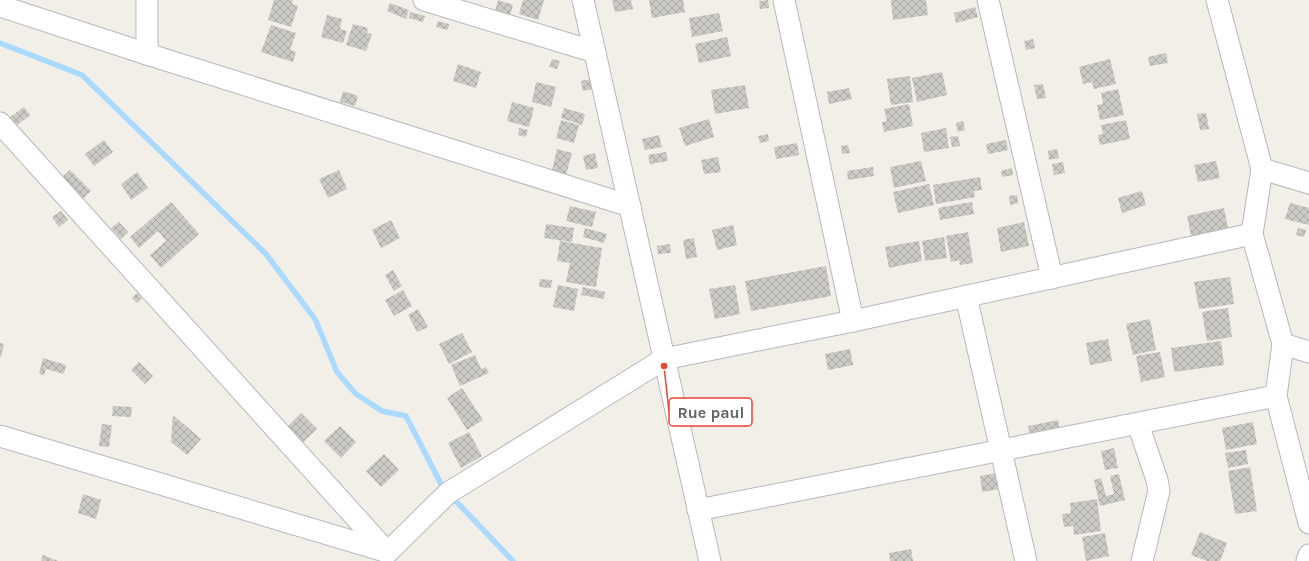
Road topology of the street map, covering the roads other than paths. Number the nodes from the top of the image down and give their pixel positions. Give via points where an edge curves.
1 (147, 0) edge
2 (424, 0) edge
3 (583, 0) edge
4 (784, 0) edge
5 (988, 0) edge
6 (1218, 0) edge
7 (453, 4) edge
8 (0, 6) edge
9 (595, 52) junction
10 (147, 54) junction
11 (0, 123) edge
12 (1262, 169) junction
13 (1309, 183) edge
14 (630, 206) junction
15 (1252, 234) junction
16 (1052, 278) junction
17 (966, 296) junction
18 (853, 321) junction
19 (1283, 344) junction
20 (1309, 352) edge
21 (664, 359) junction
22 (1276, 396) junction
23 (1138, 424) junction
24 (0, 436) edge
25 (1001, 450) junction
26 (698, 510) junction
27 (1309, 523) edge
28 (1309, 555) edge
29 (391, 557) edge
30 (710, 561) edge
31 (1026, 561) edge
32 (1142, 561) edge
33 (1307, 561) edge

1 - 10 street
2 - 7 street
3 - 9 street
4 - 18 street
5 - 16 street
6 - 12 street
7 - 9 street
8 - 10 street
9 - 14 street
10 - 14 street
11 - 29 street
12 - 13 street
12 - 15 street
14 - 21 street
15 - 16 street
15 - 19 street
16 - 17 street
17 - 18 street
17 - 25 street
18 - 21 street
19 - 20 street
19 - 22 street
21 - 26 street
21 - 29 street via 448,493
22 - 23 street
22 - 27 street
23 - 25 street
23 - 32 street via 1159,491
24 - 29 street
25 - 26 street
25 - 31 street
26 - 30 street
28 - 33 street

